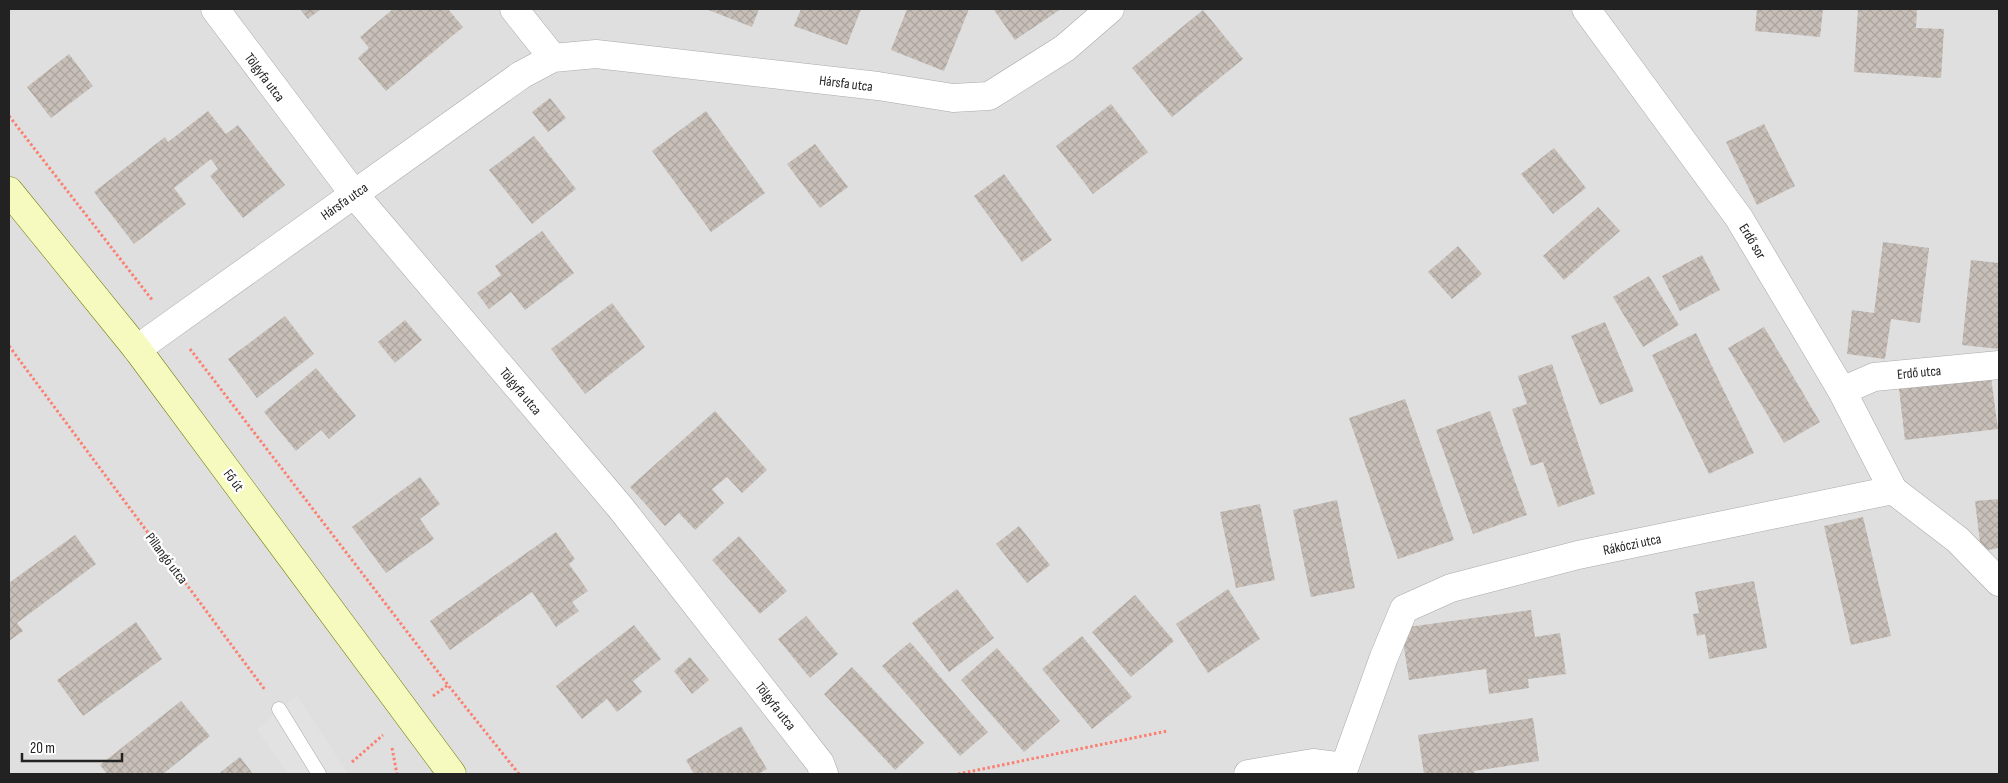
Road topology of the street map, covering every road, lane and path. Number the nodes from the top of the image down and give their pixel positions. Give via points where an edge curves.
1 (215, 9) edge
2 (514, 9) edge
3 (1110, 9) edge
4 (1586, 9) edge
5 (553, 58) junction
6 (9, 116) edge
7 (9, 190) edge
8 (354, 194) junction
9 (170, 323) junction
10 (9, 346) edge
11 (137, 349) junction
12 (1999, 366) edge
13 (1842, 391) junction
14 (1893, 490) junction
15 (1999, 582) edge
16 (279, 709) joint
17 (388, 731) dead end
18 (1166, 731) dead end
19 (390, 739) dead end
20 (352, 762) dead end
21 (1343, 771) edge
22 (319, 774) edge
23 (397, 774) edge
24 (452, 774) edge
25 (519, 774) edge
26 (824, 774) edge
27 (958, 774) edge
28 (1248, 774) edge

1 - 8 street, Tölgyfa utca
2 - 5 street
3 - 5 street, Hársfa utca via 1065,48 990,96 953,98 878,86 596,54
4 - 13 street, Erdő sor via 1739,218
5 - 8 street, Hársfa utca via 521,75
6 - 9 path
7 - 11 main road, Fő út
8 - 9 street, Hársfa utca
8 - 26 street, Tölgyfa utca via 620,507 814,755
9 - 11 street, Hársfa utca
9 - 25 path
10 - 16 path, Pillangó utca
11 - 24 main road, Fő út
12 - 13 street, Erdő utca via 1874,377
13 - 14 street, Erdő sor
14 - 15 street via 1958,540
14 - 21 street, Rákóczi utca via 1578,555 1450,588 1404,609
16 - 22 lane
17 - 20 path
18 - 27 path
19 - 23 path
21 - 28 street, Rákóczi utca via 1314,763

